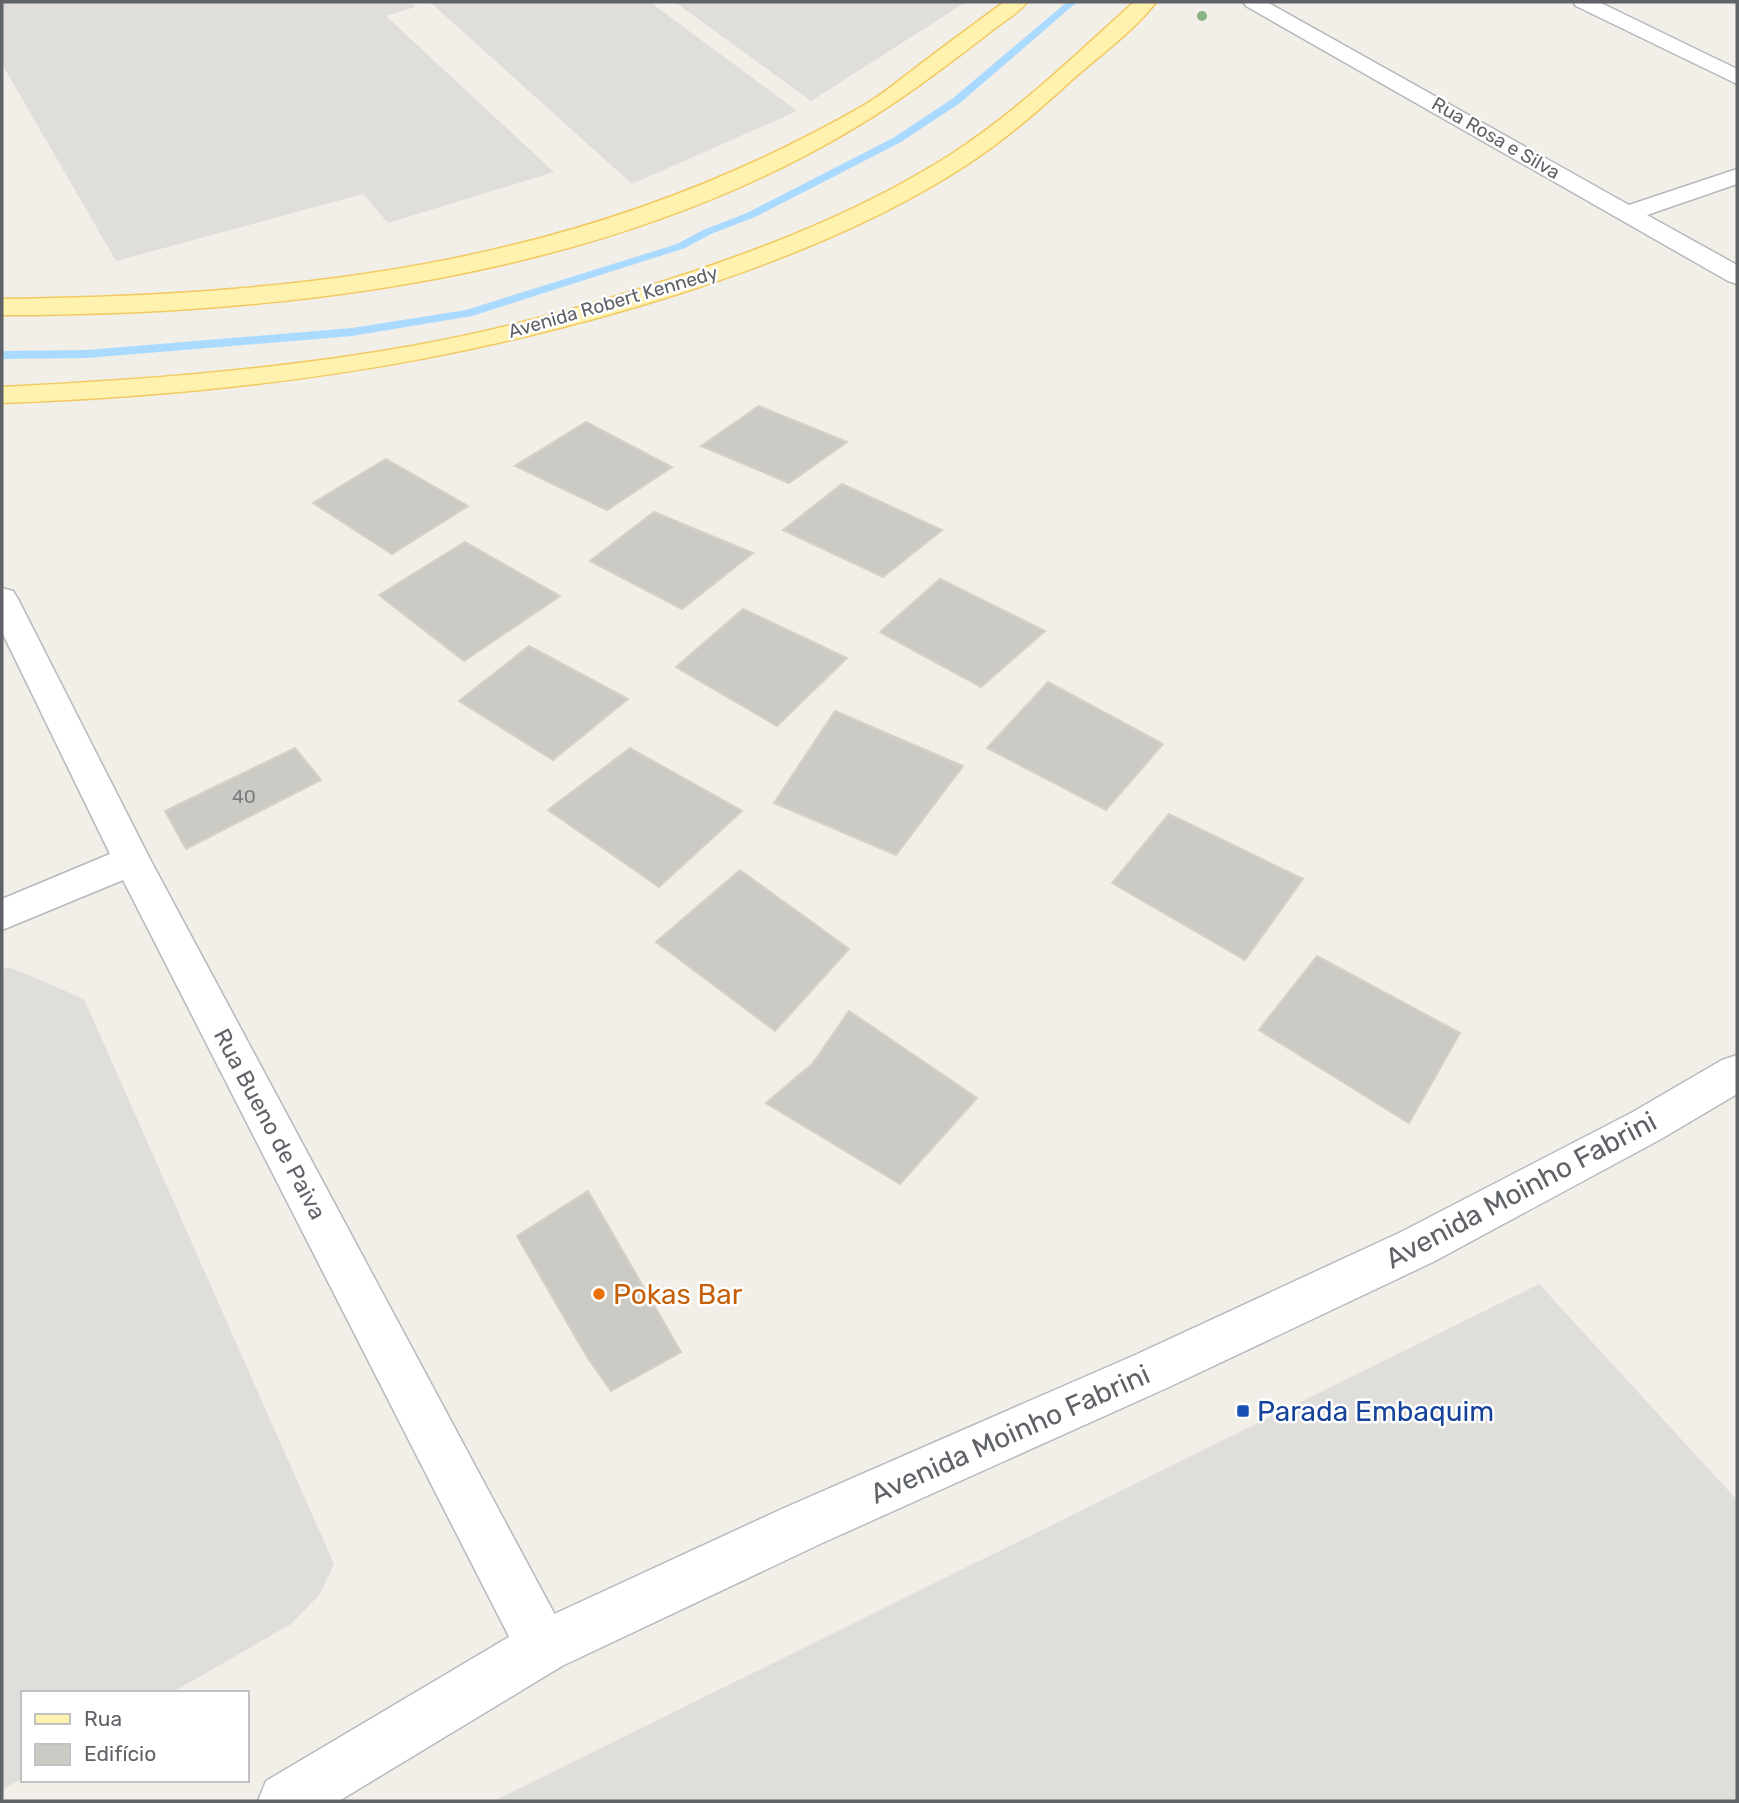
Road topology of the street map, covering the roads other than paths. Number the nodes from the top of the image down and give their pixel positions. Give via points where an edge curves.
1 (1017, 2) edge
2 (1146, 2) edge
3 (1253, 2) edge
4 (1583, 2) edge
5 (1284, 8) edge
6 (1737, 77) edge
7 (1737, 176) edge
8 (1628, 214) junction
9 (1737, 276) edge
10 (2, 307) edge
11 (2, 396) edge
12 (2, 599) edge
13 (132, 861) junction
14 (2, 915) edge
15 (1737, 1073) edge
16 (543, 1647) junction
17 (286, 1801) edge

1 - 10 main road via 875,108 785,159 649,216 586,236 404,280 290,296 180,305
2 - 11 main road, Avenida Robert Kennedy via 1001,130 930,178 843,223 700,278 530,329 386,359 189,384
3 - 5 street, Rua Rosa e Silva
4 - 6 street
5 - 8 street, Rua Rosa e Silva
7 - 8 street
8 - 9 street, Rua Rosa e Silva
12 - 13 street, Rua Bueno de Paiva
13 - 14 street
13 - 16 street, Rua Bueno de Paiva
15 - 16 street, Avenida Moinho Fabrini via 1417,1247
16 - 17 street, Avenida Moinho Fabrini

